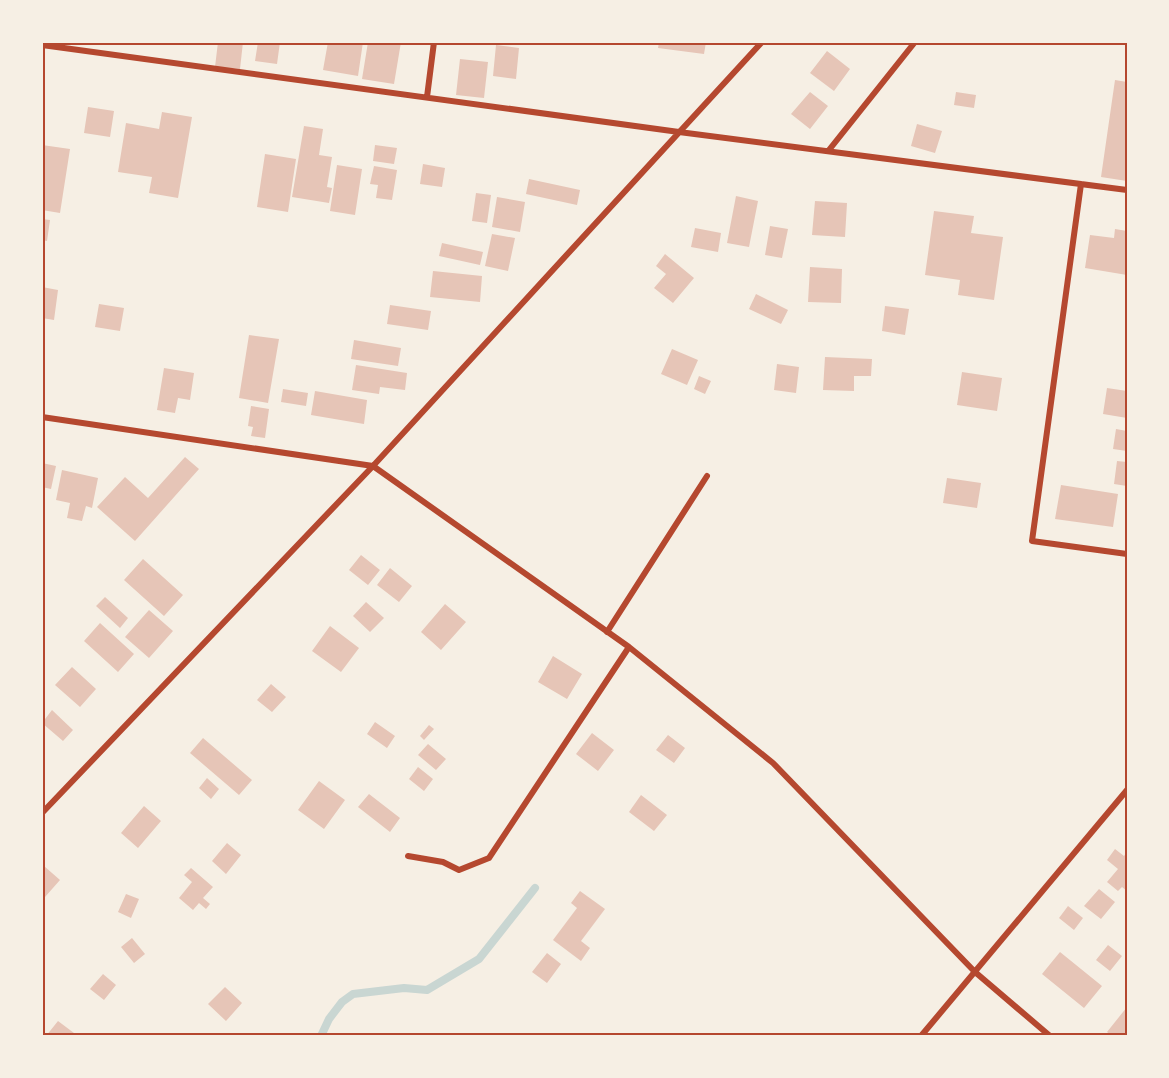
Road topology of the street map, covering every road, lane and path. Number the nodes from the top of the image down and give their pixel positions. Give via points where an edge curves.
1 (434, 42) edge
2 (762, 42) edge
3 (915, 42) edge
4 (42, 45) edge
5 (427, 97) junction
6 (679, 132) junction
7 (829, 150) junction
8 (1081, 184) junction
9 (1127, 190) edge
10 (42, 417) edge
11 (373, 466) junction
12 (707, 476) dead end
13 (1127, 554) edge
14 (608, 632) junction
15 (629, 647) junction
16 (1127, 790) edge
17 (42, 813) edge
18 (408, 856) dead end
19 (975, 972) junction
20 (921, 1036) edge
21 (1050, 1036) edge

1 - 5 street
2 - 6 street
3 - 7 street
4 - 5 street
5 - 6 street
6 - 7 street
6 - 11 street
7 - 8 street
8 - 9 street
8 - 13 street via 1032,541
10 - 11 street
11 - 14 street
11 - 17 street
12 - 14 street
14 - 15 street
15 - 18 street via 489,858 459,870 443,862
15 - 19 street via 773,763
16 - 19 street
19 - 20 street
19 - 21 street

